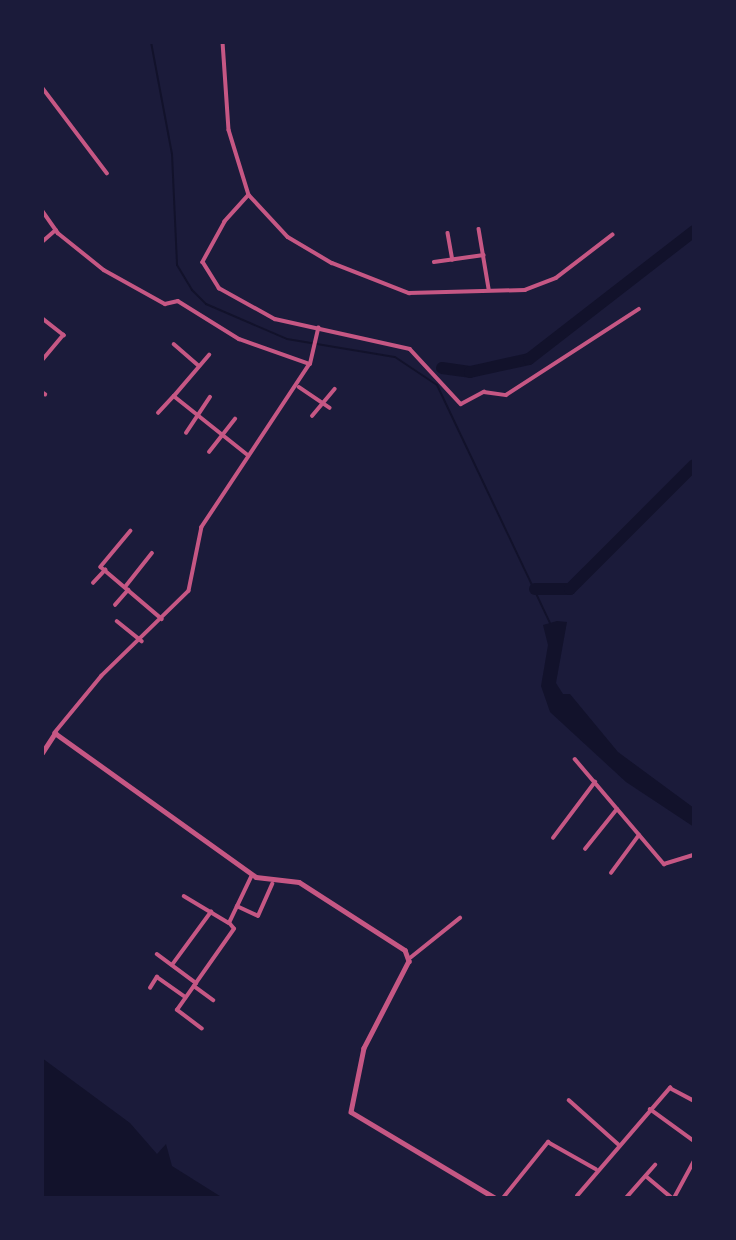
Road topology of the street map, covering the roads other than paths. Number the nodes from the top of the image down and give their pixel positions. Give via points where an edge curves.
1 (223, 42) edge
2 (42, 87) edge
3 (107, 173) dead end
4 (250, 195) junction
5 (42, 210) edge
6 (479, 229) dead end
7 (56, 230) junction
8 (448, 233) dead end
9 (612, 235) dead end
10 (42, 242) edge
11 (484, 255) junction
12 (453, 260) junction
13 (434, 262) dead end
14 (489, 289) junction
15 (639, 309) dead end
16 (42, 318) edge
17 (318, 328) junction
18 (174, 344) dead end
19 (209, 355) dead end
20 (42, 360) edge
21 (311, 362) junction
22 (199, 366) junction
23 (299, 387) junction
24 (335, 389) dead end
25 (174, 396) junction
26 (210, 397) dead end
27 (322, 403) junction
28 (330, 408) dead end
29 (158, 414) dead end
30 (198, 414) junction
31 (312, 416) dead end
32 (235, 419) dead end
33 (186, 433) dead end
34 (223, 434) junction
35 (209, 452) dead end
36 (248, 455) junction
37 (131, 531) dead end
38 (152, 553) dead end
39 (105, 570) junction
40 (93, 583) dead end
41 (126, 589) junction
42 (115, 605) dead end
43 (162, 619) junction
44 (117, 621) dead end
45 (142, 641) junction
46 (55, 733) junction
47 (42, 753) edge
48 (575, 759) dead end
49 (595, 782) junction
50 (617, 809) junction
51 (639, 835) junction
52 (553, 838) dead end
53 (585, 849) dead end
54 (694, 855) edge
55 (611, 873) dead end
56 (252, 875) junction
57 (272, 884) junction
58 (184, 896) dead end
59 (237, 906) junction
60 (211, 912) junction
61 (460, 918) dead end
62 (229, 923) junction
63 (157, 954) dead end
64 (410, 958) junction
65 (172, 965) junction
66 (195, 984) junction
67 (150, 988) dead end
68 (186, 997) junction
69 (213, 1000) dead end
70 (202, 1029) dead end
71 (569, 1100) dead end
72 (694, 1101) edge
73 (650, 1109) junction
74 (694, 1141) edge
75 (618, 1144) junction
76 (694, 1161) edge
77 (655, 1165) dead end
78 (596, 1169) junction
79 (646, 1176) junction
80 (577, 1196) dead end
81 (495, 1198) edge
82 (503, 1198) edge
83 (626, 1198) edge
84 (673, 1198) edge

1 - 4 street via 229,130
2 - 3 street
4 - 14 street via 300,246 392,289 443,294
4 - 17 street via 225,222 203,270 219,288 257,311
5 - 7 street
6 - 11 street
7 - 10 street
7 - 21 street via 93,263 160,301 178,300 239,339
8 - 12 street
9 - 14 street via 543,285
11 - 12 street
11 - 14 street
12 - 13 street
15 - 17 street via 506,395 484,392 461,404 412,350
16 - 20 street via 64,335
17 - 21 street
18 - 22 street
19 - 22 street
21 - 23 street
22 - 25 street
23 - 27 street
23 - 36 street
24 - 27 street
25 - 29 street
25 - 30 street
26 - 30 street
27 - 28 street
27 - 31 street
30 - 33 street
30 - 34 street
32 - 34 street
34 - 35 street
34 - 36 street
36 - 43 street via 202,527 191,589
37 - 39 street via 101,567
38 - 41 street
39 - 40 street
39 - 41 street
41 - 42 street
41 - 43 street
43 - 45 street
44 - 45 street
45 - 46 street via 102,676
46 - 47 street
46 - 56 street
48 - 49 street
49 - 50 street
49 - 52 street
50 - 51 street
50 - 53 street
51 - 54 street via 664,864
51 - 55 street
56 - 57 street
56 - 59 street
57 - 59 street via 258,916
57 - 64 street via 299,882 378,928
58 - 60 street
59 - 62 street
60 - 62 street
60 - 65 street
61 - 64 street
62 - 66 street via 234,929
63 - 65 street
64 - 81 street via 370,1031 351,1112
65 - 66 street
66 - 68 street
66 - 69 street
67 - 68 street via 158,977
68 - 70 street via 177,1010
71 - 75 street
72 - 73 street via 672,1087
73 - 74 street
73 - 75 street
75 - 78 street
76 - 84 street
77 - 79 street
78 - 80 street
78 - 82 street via 565,1146 544,1144
79 - 83 street
79 - 84 street

